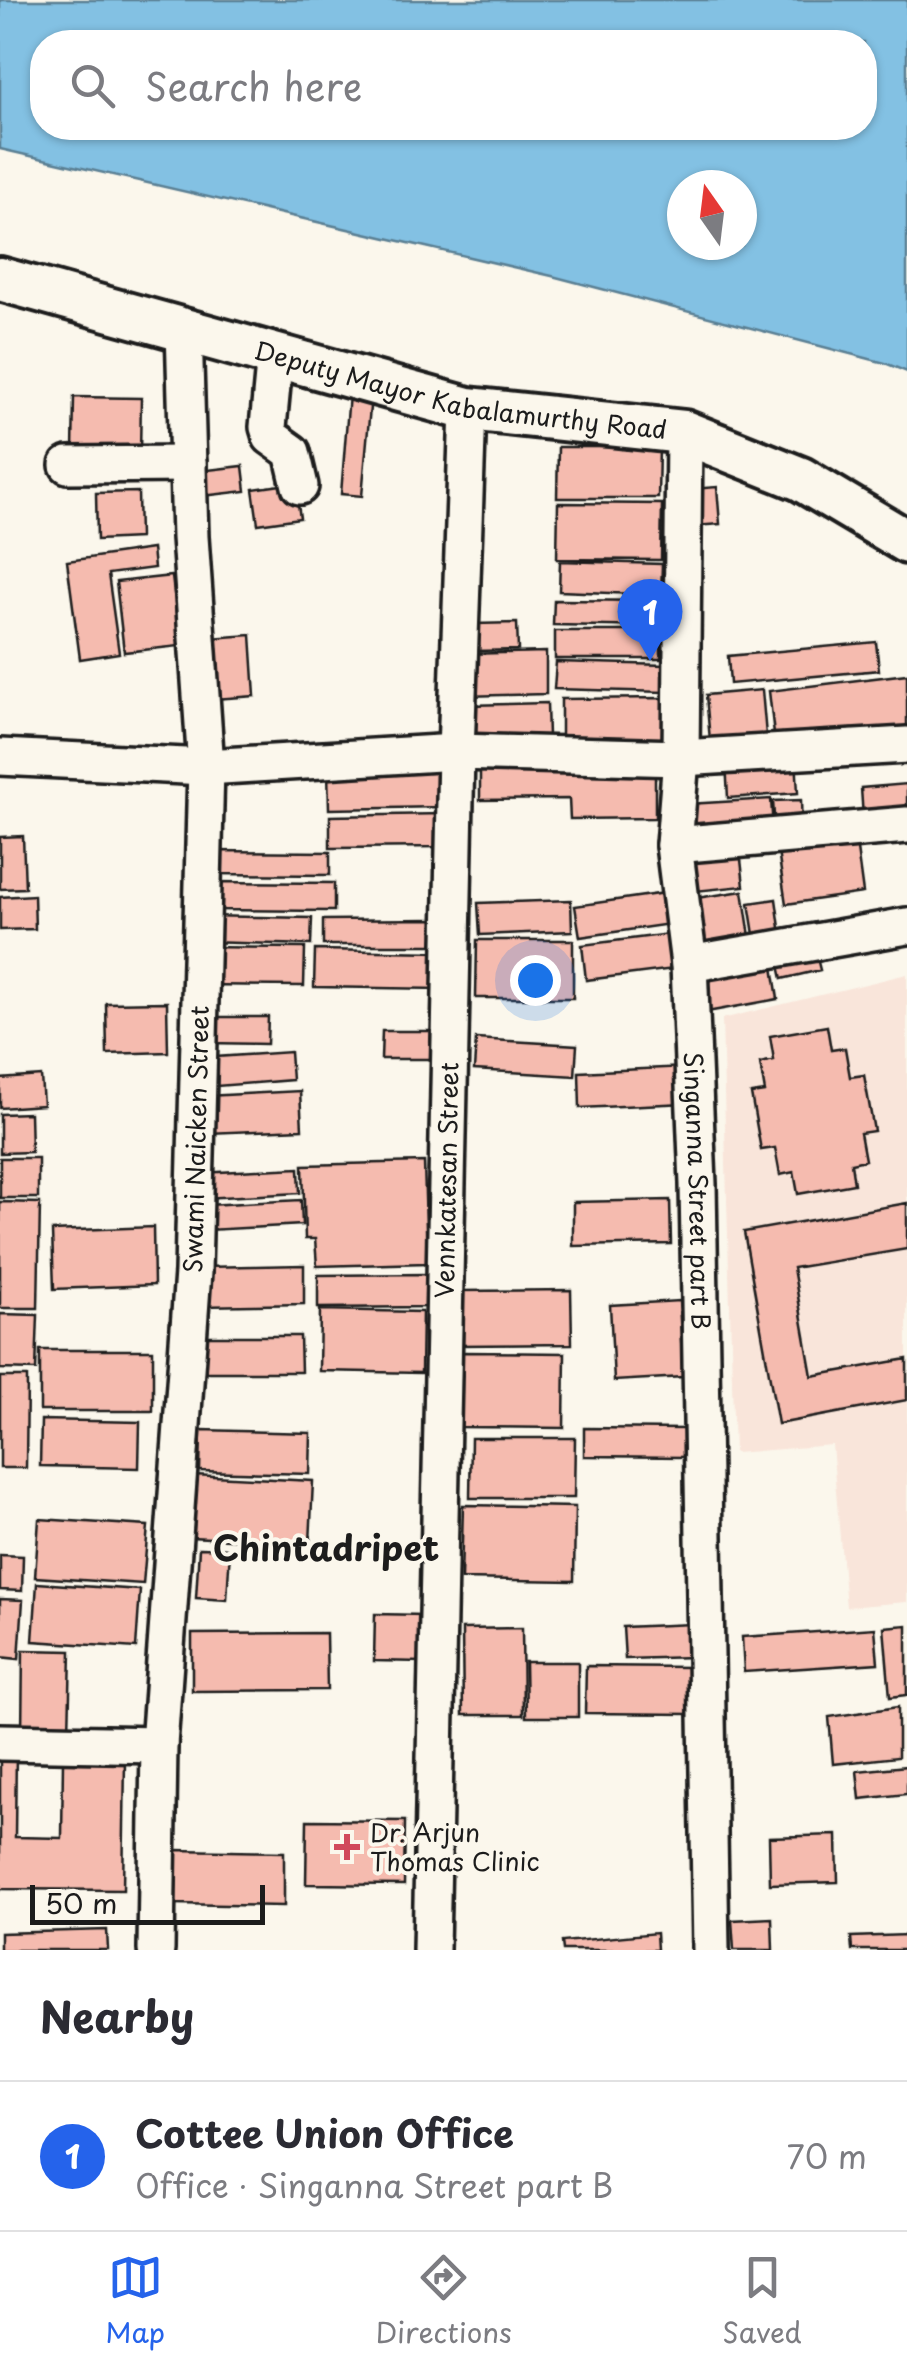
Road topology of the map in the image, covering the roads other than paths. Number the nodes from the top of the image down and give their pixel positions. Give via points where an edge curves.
1 (0, 279) edge
2 (184, 328) junction
3 (275, 354) junction
4 (468, 409) junction
5 (684, 432) junction
6 (68, 464) dead end
7 (188, 464) junction
8 (300, 486) dead end
9 (907, 542) edge
10 (907, 746) edge
11 (456, 752) junction
12 (0, 757) edge
13 (681, 758) junction
14 (206, 767) junction
15 (907, 824) edge
16 (674, 844) junction
17 (907, 926) edge
18 (689, 964) junction
19 (0, 1742) edge
20 (159, 1745) junction
21 (156, 1950) edge
22 (430, 1950) edge
23 (711, 1950) edge

1 - 2 street, Deputy Mayor Kabalamurthy Road
2 - 3 street, Deputy Mayor Kabalamurthy Road
2 - 7 street, Swami Naicken Street
3 - 4 street, Deputy Mayor Kabalamurthy Road
3 - 8 street via 268,427 292,452
4 - 5 street, Deputy Mayor Kabalamurthy Road
4 - 11 street, Vennkatesan Street
5 - 9 street, Deputy Mayor Kabalamurthy Road via 800,479
5 - 13 street, Singanna Street part B
6 - 7 street
7 - 14 street, Swami Naicken Street
10 - 13 street
11 - 13 street
11 - 14 street
11 - 22 street, Vennkatesan Street
12 - 14 street
13 - 16 street, Singanna Street part B
14 - 20 street, Swami Naicken Street via 193,1272
15 - 16 street
16 - 18 street, Singanna Street part B
17 - 18 street
18 - 23 street, Singanna Street part B
19 - 20 street
20 - 21 street, Swami Naicken Street

